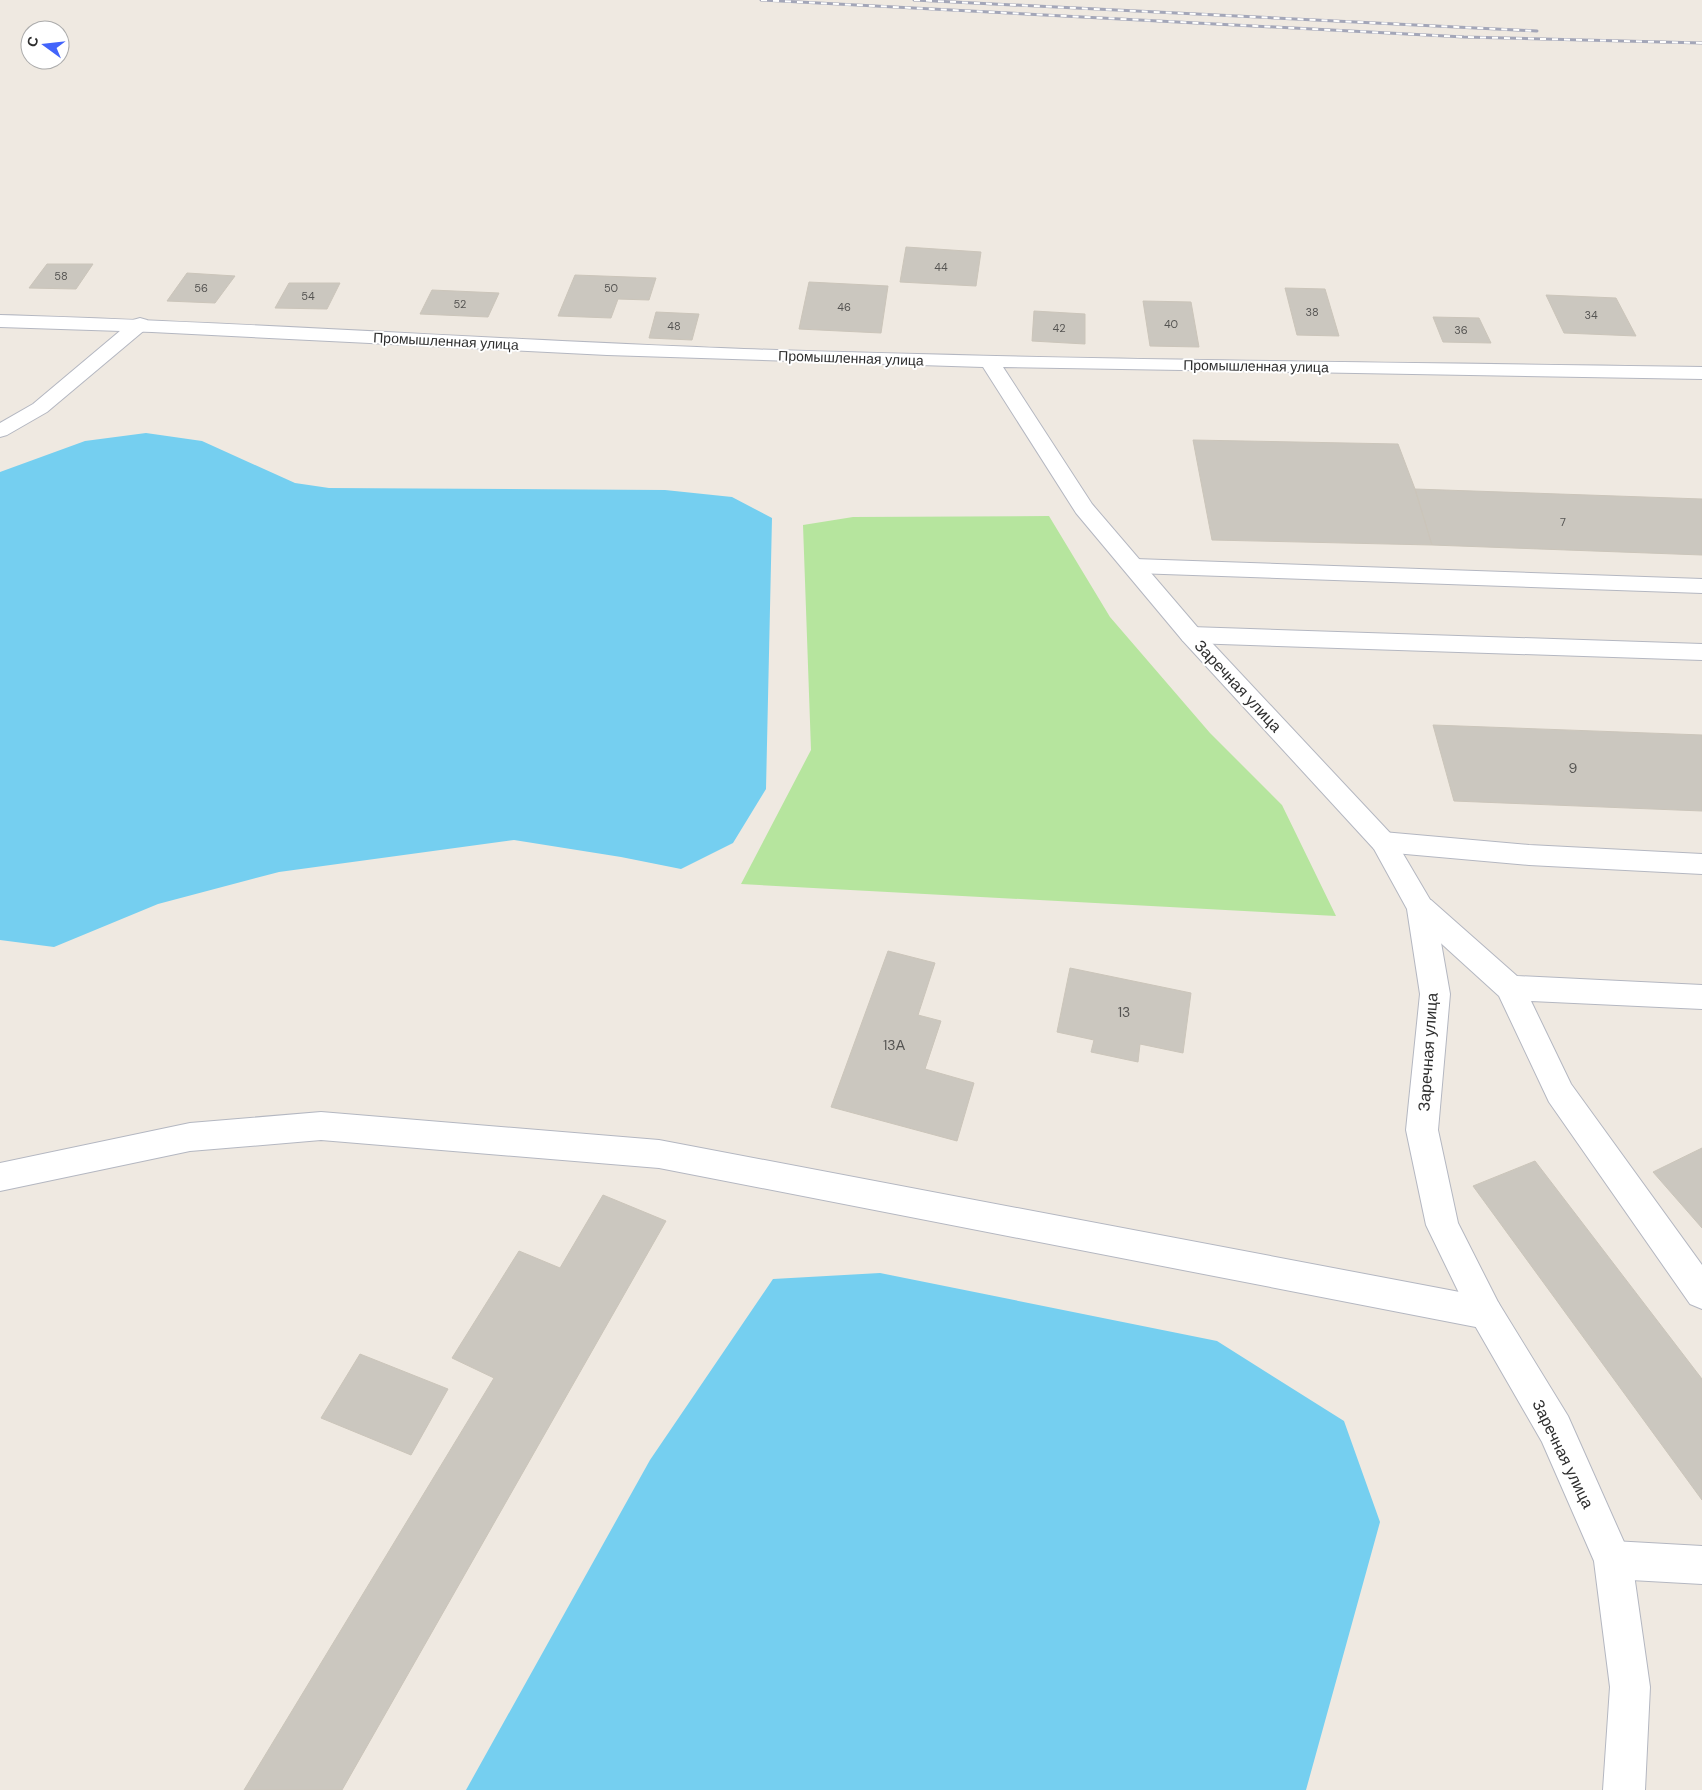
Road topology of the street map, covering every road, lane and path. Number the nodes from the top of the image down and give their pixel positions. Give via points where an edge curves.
1 (0, 321) edge
2 (140, 324) junction
3 (990, 363) junction
4 (1702, 373) edge
5 (0, 430) edge
6 (1134, 566) junction
7 (1702, 586) edge
8 (1191, 635) junction
9 (1702, 652) edge
10 (1383, 842) junction
11 (1702, 864) edge
12 (1421, 908) junction
13 (1510, 988) junction
14 (1702, 997) edge
15 (0, 1177) edge
16 (1702, 1293) edge
17 (1486, 1313) junction
18 (1613, 1560) junction
19 (1702, 1565) edge
20 (1624, 1790) edge

1 - 2 street, Промышленная улица
2 - 3 street, Промышленная улица via 605,349
2 - 5 street via 40,408
3 - 4 street, Промышленная улица
3 - 6 street, Заречная улица via 1084,508
6 - 7 street
6 - 8 street, Заречная улица
8 - 9 street
8 - 10 street, Заречная улица
10 - 11 street
10 - 12 street, Заречная улица
12 - 13 street
12 - 17 street, Заречная улица via 1435,994 1422,1130 1442,1225
13 - 14 street
13 - 16 street via 1560,1093
15 - 17 street via 190,1137 321,1126 659,1154
17 - 18 street, Заречная улица via 1555,1429
18 - 19 street
18 - 20 street, Заречная улица via 1630,1687

